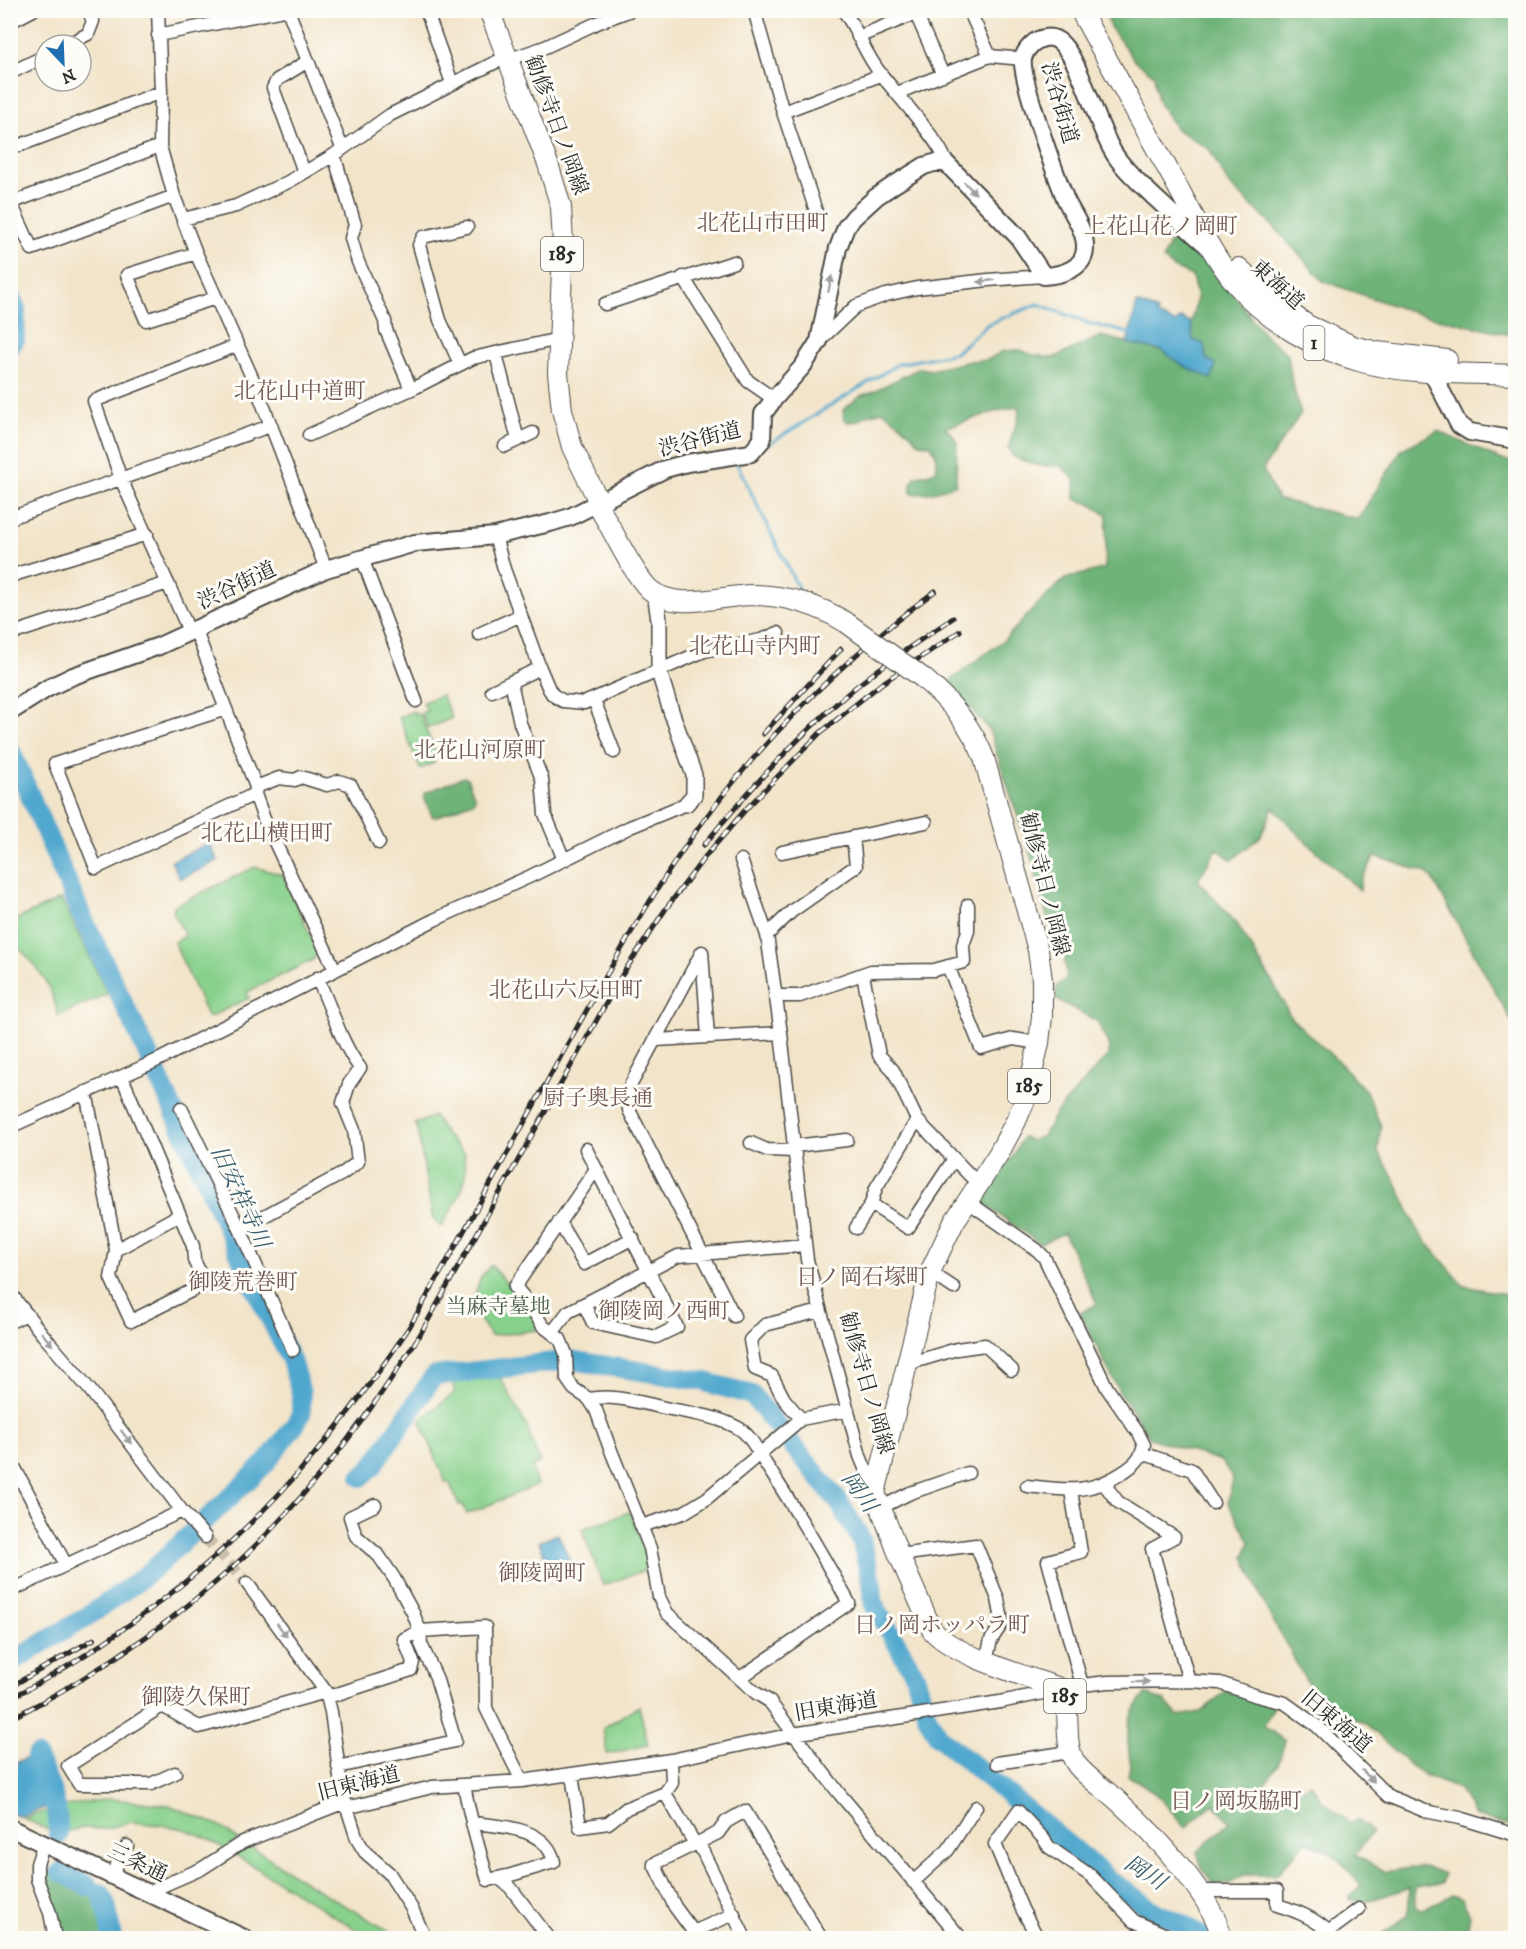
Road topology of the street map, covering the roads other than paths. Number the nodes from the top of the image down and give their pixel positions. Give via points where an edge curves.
1 (33, 10) edge
2 (88, 10) edge
3 (158, 10) edge
4 (286, 10) edge
5 (426, 10) edge
6 (489, 10) edge
7 (631, 10) edge
8 (754, 10) edge
9 (843, 10) edge
10 (969, 10) edge
11 (1080, 10) edge
12 (1095, 10) edge
13 (920, 12) edge
14 (238, 15) edge
15 (10, 21) edge
16 (88, 33) edge
17 (158, 35) junction
18 (858, 37) junction
19 (990, 56) junction
20 (507, 58) junction
21 (1023, 59) junction
22 (308, 61) junction
23 (33, 62) edge
24 (10, 73) edge
25 (881, 75) junction
26 (943, 75) junction
27 (452, 83) junction
28 (161, 92) junction
29 (897, 93) junction
30 (783, 112) junction
31 (160, 146) junction
32 (10, 149) edge
33 (338, 151) junction
34 (946, 163) junction
35 (304, 172) junction
36 (1180, 192) junction
37 (174, 196) junction
38 (11, 202) edge
39 (1161, 203) junction
40 (818, 217) dead end
41 (183, 219) junction
42 (467, 227) dead end
43 (1214, 250) junction
44 (196, 253) junction
45 (734, 262) dead end
46 (1044, 276) junction
47 (682, 277) junction
48 (216, 298) junction
49 (605, 304) dead end
50 (559, 339) junction
51 (819, 341) junction
52 (237, 345) junction
53 (496, 354) junction
54 (1515, 363) edge
55 (460, 364) junction
56 (1432, 372) junction
57 (1515, 375) edge
58 (411, 389) junction
59 (774, 399) junction
60 (270, 426) junction
61 (533, 433) dead end
62 (309, 435) dead end
63 (518, 440) junction
64 (1515, 440) edge
65 (505, 446) dead end
66 (121, 479) junction
67 (599, 502) junction
68 (10, 518) edge
69 (147, 534) junction
70 (495, 536) junction
71 (362, 558) junction
72 (326, 569) junction
73 (10, 576) edge
74 (168, 583) junction
75 (655, 593) junction
76 (521, 615) junction
77 (193, 631) junction
78 (18, 632) dead end
79 (778, 633) dead end
80 (480, 634) dead end
81 (540, 668) junction
82 (659, 672) junction
83 (511, 682) junction
84 (492, 691) dead end
85 (594, 700) junction
86 (416, 701) dead end
87 (226, 709) junction
88 (11, 711) edge
89 (614, 752) dead end
90 (256, 791) junction
91 (686, 804) joint
92 (926, 822) dead end
93 (852, 837) junction
94 (379, 843) dead end
95 (782, 852) dead end
96 (564, 860) junction
97 (741, 860) dead end
98 (968, 905) dead end
99 (766, 935) junction
100 (948, 966) junction
101 (335, 969) junction
102 (863, 975) junction
103 (317, 978) junction
104 (775, 996) junction
105 (781, 1033) junction
106 (708, 1037) junction
107 (656, 1040) junction
108 (1039, 1043) junction
109 (123, 1077) junction
110 (86, 1092) junction
111 (181, 1108) dead end
112 (917, 1120) junction
113 (10, 1127) edge
114 (847, 1140) dead end
115 (751, 1143) dead end
116 (586, 1149) dead end
117 (794, 1149) junction
118 (954, 1159) junction
119 (596, 1168) junction
120 (978, 1184) junction
121 (966, 1201) junction
122 (872, 1204) junction
123 (179, 1215) junction
124 (559, 1222) junction
125 (856, 1228) dead end
126 (240, 1229) junction
127 (633, 1238) junction
128 (805, 1245) junction
129 (116, 1250) junction
130 (702, 1254) junction
131 (650, 1271) junction
132 (930, 1272) junction
133 (954, 1288) dead end
134 (10, 1293) edge
135 (584, 1304) junction
136 (820, 1311) junction
137 (27, 1314) junction
138 (734, 1316) dead end
139 (10, 1322) edge
140 (552, 1333) junction
141 (293, 1350) dead end
142 (907, 1364) junction
143 (1012, 1370) dead end
144 (589, 1399) junction
145 (848, 1410) junction
146 (801, 1419) junction
147 (1142, 1453) junction
148 (759, 1454) junction
149 (10, 1459) edge
150 (968, 1473) dead end
151 (1104, 1484) junction
152 (1027, 1486) dead end
153 (1071, 1491) junction
154 (877, 1500) junction
155 (1213, 1503) dead end
156 (375, 1505) dead end
157 (182, 1511) junction
158 (641, 1526) junction
159 (200, 1532) tunnel mouth
160 (899, 1555) junction
161 (66, 1565) junction
162 (247, 1583) tunnel mouth
163 (10, 1591) edge
164 (420, 1631) junction
165 (986, 1661) junction
166 (740, 1678) junction
167 (1189, 1681) junction
168 (1082, 1685) junction
169 (1062, 1689) junction
170 (327, 1694) junction
171 (793, 1734) junction
172 (1070, 1752) junction
173 (671, 1760) junction
174 (997, 1763) dead end
175 (339, 1767) junction
176 (175, 1773) dead end
177 (572, 1775) junction
178 (522, 1781) junction
179 (464, 1785) junction
180 (665, 1793) junction
181 (345, 1805) junction
182 (976, 1807) dead end
183 (472, 1823) junction
184 (10, 1828) edge
185 (1515, 1835) edge
186 (44, 1843) junction
187 (696, 1843) junction
188 (127, 1846) dead end
189 (111, 1876) junction
190 (499, 1878) junction
191 (913, 1882) junction
192 (1198, 1891) junction
193 (146, 1893) junction
194 (1359, 1909) dead end
195 (734, 1914) junction
196 (695, 1935) edge
197 (1325, 1935) edge
198 (55, 1938) edge
199 (244, 1938) edge
200 (425, 1938) edge
201 (549, 1938) edge
202 (745, 1938) edge
203 (821, 1938) edge
204 (961, 1938) edge
205 (1029, 1938) edge
206 (1173, 1938) edge
207 (1222, 1938) edge

1 - 15 street
2 - 16 street via 93,21
3 - 17 street
4 - 14 street
4 - 22 street
5 - 27 street
6 - 20 main road, 勧修寺日ノ岡線 / 185
7 - 20 street via 545,47
8 - 30 street
9 - 18 street
10 - 19 street
11 - 36 main road, 東海道 / 1
12 - 54 main road, 東海道 / 1 via 1212,230 1242,273 1270,298 1307,325 1353,346 1431,359
13 - 18 street
13 - 26 street
14 - 17 street
17 - 28 street
18 - 25 street
19 - 21 street
19 - 26 street
20 - 27 street
20 - 50 main road, 勧修寺日ノ岡線 / 185 via 561,207
21 - 39 main road, 渋谷街道 via 1028,48 1047,37 1066,47 1112,149
21 - 46 main road, 渋谷街道 via 1035,112 1085,249 1080,262 1069,271
22 - 33 street
22 - 35 street via 277,80 273,88
23 - 24 street
25 - 29 street
25 - 30 street
26 - 29 street
27 - 33 street via 390,115
28 - 31 street
28 - 32 street
29 - 34 street via 946,157
30 - 40 street
31 - 37 street
31 - 38 street
33 - 35 street
33 - 58 street via 355,225 351,238 358,262
34 -> 46 main road via 1018,237
51 -> 34 main road, 渋谷街道 via 846,227 895,184 924,166
35 - 41 street via 236,206
36 - 39 main road
36 - 43 main road, 東海道 / 1
37 - 38 street via 32,249
37 - 41 street
39 - 43 main road, 渋谷街道
41 - 44 street
42 - 55 street via 423,237 419,245 440,320
43 - 56 main road, 東海道 / 1 via 1235,283 1258,306 1298,335 1360,362
44 - 48 street
44 - 48 street via 127,275 146,320
45 - 47 street
46 -> 51 street via 917,288 886,295 856,306
47 - 49 street
47 - 59 street via 748,381
48 - 52 street
50 - 53 street
50 - 67 main road, 勧修寺日ノ岡線 / 185 via 563,420
51 - 59 main road, 渋谷街道
52 - 60 street
52 - 66 street via 94,401
53 - 55 street
53 - 63 street
55 - 58 street
56 - 57 main road, 東海道 / 1
56 - 64 main road via 1459,425 1470,432
58 - 62 street
59 - 67 main road, 渋谷街道 via 763,414 762,440 751,453 665,469
60 - 66 street
60 - 72 street
61 - 63 street
63 - 65 street
66 - 68 street
66 - 69 street
67 - 70 main road, 渋谷街道 via 550,523
67 - 75 main road, 勧修寺日ノ岡線 / 185 via 637,572
69 - 73 street
69 - 74 street
70 - 71 main road, 渋谷街道 via 415,543
70 - 76 street
71 - 72 main road, 渋谷街道
71 - 86 street
72 - 77 main road, 渋谷街道
74 - 77 street
74 - 78 street
75 - 82 street
75 - 108 main road, 勧修寺日ノ岡線 / 185, bridge via 676,601 751,595 784,598 825,610 923,678 957,711 984,758 1038,950 1042,998
76 - 80 street
76 - 81 street
77 - 87 street
77 - 88 main road, 渋谷街道 via 73,676
79 - 82 street via 704,651
81 - 83 street
81 - 85 street via 549,689 558,698 569,703
82 - 85 street
82 - 91 street via 692,766 694,791
83 - 84 street
83 - 96 street via 520,723 542,779 544,814
85 - 89 street
87 - 90 street
87 - 90 street via 55,764 96,868
90 - 94 street via 279,778 301,777 327,785 339,781 351,785
90 - 101 street via 264,819
91 - 96 street
92 - 93 street
93 - 95 street
93 - 99 street via 856,866 792,911
96 - 101 street
97 - 99 street, 勧修寺日ノ岡線 / 185
98 - 100 street via 964,962
99 - 104 street, 勧修寺日ノ岡線 / 185
100 - 102 street via 934,970 871,971
100 - 108 street via 981,1048 1013,1039
101 - 103 street
102 - 104 street via 800,996
102 - 112 street via 879,1055 893,1070
103 - 109 street
103 - 126 street via 350,1055 360,1068 348,1084 343,1103 354,1130 358,1162
104 - 105 street, 勧修寺日ノ岡線 / 185
105 - 106 street
105 - 117 street, 勧修寺日ノ岡線 / 185
106 - 107 street
106 - 107 street via 702,952
107 - 130 street via 629,1088 628,1110
108 - 120 main road, 勧修寺日ノ岡線 / 185 via 1016,1121
109 - 110 street
109 - 123 street
110 - 113 street
110 - 129 street
111 - 126 street
112 - 118 street
112 - 122 street via 876,1188
114 - 117 street
115 - 117 street via 767,1150
116 - 119 street
117 - 128 street, 勧修寺日ノ岡線 / 185
118 - 120 street
118 - 122 street via 908,1228
119 - 124 street
119 - 127 street
120 - 121 main road, 勧修寺日ノ岡線 / 185
121 - 132 main road, 勧修寺日ノ岡線 / 185
121 - 147 street via 1044,1257 1107,1388 1138,1433 1144,1445
122 - 125 street
123 - 129 street
123 - 129 street via 205,1284 131,1321 111,1278
124 - 127 street via 584,1264
124 - 140 street via 515,1287
126 - 141 street
127 - 131 street
128 - 130 street
128 - 136 street, 勧修寺日ノ岡線 / 185
130 - 131 street via 678,1256
130 - 138 street
131 - 135 street
131 - 135 street via 677,1327 656,1337 593,1323
132 - 133 street
132 - 142 main road, 勧修寺日ノ岡線 / 185
134 - 137 street
135 - 140 street via 568,1312
136 - 145 street, 勧修寺日ノ岡線 / 185
136 - 146 street via 765,1325 750,1340 755,1369 772,1376
137 - 139 street
137 -> 157 street
140 - 144 street via 560,1339 566,1354 567,1379
142 - 143 street via 986,1345
142 - 154 main road, 勧修寺日ノ岡線 / 185
144 - 148 street via 601,1396 726,1422 742,1430
144 - 158 street
145 - 146 street
145 - 154 street, 勧修寺日ノ岡線 / 185
146 - 148 street
147 - 151 street via 1137,1462
147 - 155 street via 1192,1470
148 - 158 street via 706,1499 683,1513
148 - 166 street via 849,1603
149 - 161 street
150 - 154 street
151 - 153 street
151 - 167 street via 1118,1502 1174,1537 1152,1549
152 - 153 street
153 - 168 street via 1081,1552 1048,1561
154 - 160 main road, 勧修寺日ノ岡線 / 185
156 - 164 street via 350,1517 356,1536 379,1556 394,1578
157 - 159 street
157 - 161 street
158 - 166 street via 650,1548 659,1598 667,1613
160 - 165 main road, 勧修寺日ノ岡線 / 185 via 932,1630 941,1640
160 - 165 street via 976,1545 998,1599 1002,1620
161 - 163 street
162 -> 170 street
164 - 170 street via 404,1639 413,1662 411,1670
164 - 175 street via 455,1741
164 - 178 street via 485,1627 486,1708
165 - 169 main road, 勧修寺日ノ岡線 / 185
166 - 171 street via 769,1701
168 -> 167 street, 旧東海道
167 -> 185 street, 旧東海道 via 1220,1683 1285,1703 1317,1726 1388,1796 1425,1811
168 - 169 street, 旧東海道
169 - 171 street, 旧東海道
169 - 172 main road, 185 via 1067,1699
170 - 175 street
170 - 176 street via 199,1727 164,1707 159,1708 68,1766 79,1784 151,1784
171 - 173 street, 旧東海道
171 - 191 street
172 - 174 street
172 - 192 main road via 1078,1766 1148,1829
173 - 177 street, 旧東海道
173 - 180 street via 672,1783
175 - 181 street
177 - 178 street, 旧東海道
177 - 180 street via 580,1827 608,1823 627,1808
178 - 179 street, 旧東海道
179 - 181 street, 旧東海道
179 - 183 street
180 - 187 street
181 - 193 street, 旧東海道 via 243,1842 201,1869
181 - 200 street via 357,1839 393,1879
182 - 191 street via 948,1850
183 - 190 street via 488,1880
183 - 190 street via 508,1827 534,1836 552,1850 554,1862
184 - 186 main road, 三条通
186 - 189 main road, 三条通
186 - 198 street via 37,1879
187 - 195 street
187 - 196 street via 654,1864 675,1907
187 - 203 street via 718,1833 726,1822 745,1811
188 - 189 street
189 - 193 main road, 三条通
190 - 201 street
191 - 204 street
192 - 197 street via 1277,1891 1277,1905 1320,1923
192 - 207 main road via 1214,1915
193 - 199 main road, 三条通
194 - 197 street
195 - 196 street
195 - 202 street
205 - 206 street via 1035,1933 995,1844 1018,1811 1049,1847 1091,1875 1134,1921

